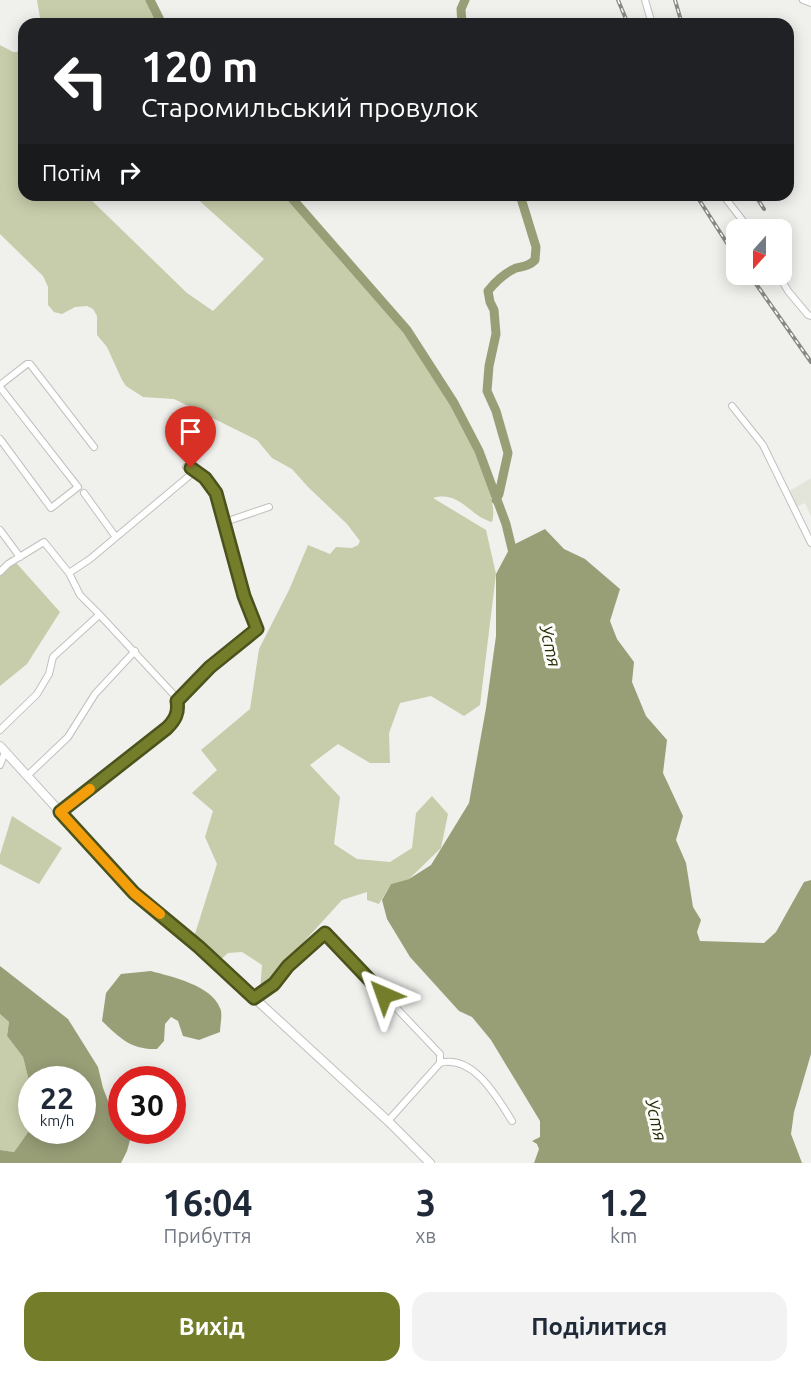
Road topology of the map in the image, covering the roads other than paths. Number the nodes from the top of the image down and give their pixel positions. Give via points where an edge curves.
1 (645, 0) edge
2 (803, 0) edge
3 (811, 3) edge
4 (650, 18) edge
5 (728, 201) edge
6 (742, 219) edge
7 (785, 285) edge
8 (811, 316) edge
9 (0, 386) edge
10 (732, 406) dead end
11 (0, 439) edge
12 (94, 447) dead end
13 (186, 467) dead end
14 (195, 471) junction
15 (84, 493) dead end
16 (269, 507) dead end
17 (225, 522) junction
18 (0, 530) edge
19 (116, 536) junction
20 (811, 543) edge
21 (20, 557) junction
22 (0, 572) edge
23 (69, 573) junction
24 (98, 613) junction
25 (135, 651) junction
26 (177, 701) junction
27 (0, 730) edge
28 (3, 749) edge
29 (0, 765) edge
30 (27, 776) junction
31 (60, 812) junction
32 (254, 998) junction
33 (440, 1063) junction
34 (388, 1121) junction
35 (512, 1121) dead end
36 (430, 1163) edge

1 - 4 street
2 - 3 street
5 - 6 street
7 - 8 street
9 - 11 street via 78,487 51,508
9 - 12 street via 30,364
10 - 20 street via 763,445
13 - 14 street
14 - 17 street via 216,493
14 - 19 street
15 - 19 street
16 - 17 street
17 - 26 street via 257,629 210,667
18 - 21 street
19 - 23 street
21 - 22 street
21 - 23 street via 44,542
23 - 24 street via 80,595
24 - 25 street
24 - 27 street via 53,657 38,694
25 - 26 street via 165,682
25 - 30 street via 95,694 68,737
26 - 31 street via 174,720 167,728
28 - 29 street
28 - 30 street
30 - 31 street
31 - 32 street via 134,893
32 - 33 street via 274,984 325,933 440,1053
32 - 34 street
33 - 34 street
33 - 35 street via 451,1060 465,1065 490,1087
34 - 36 street

